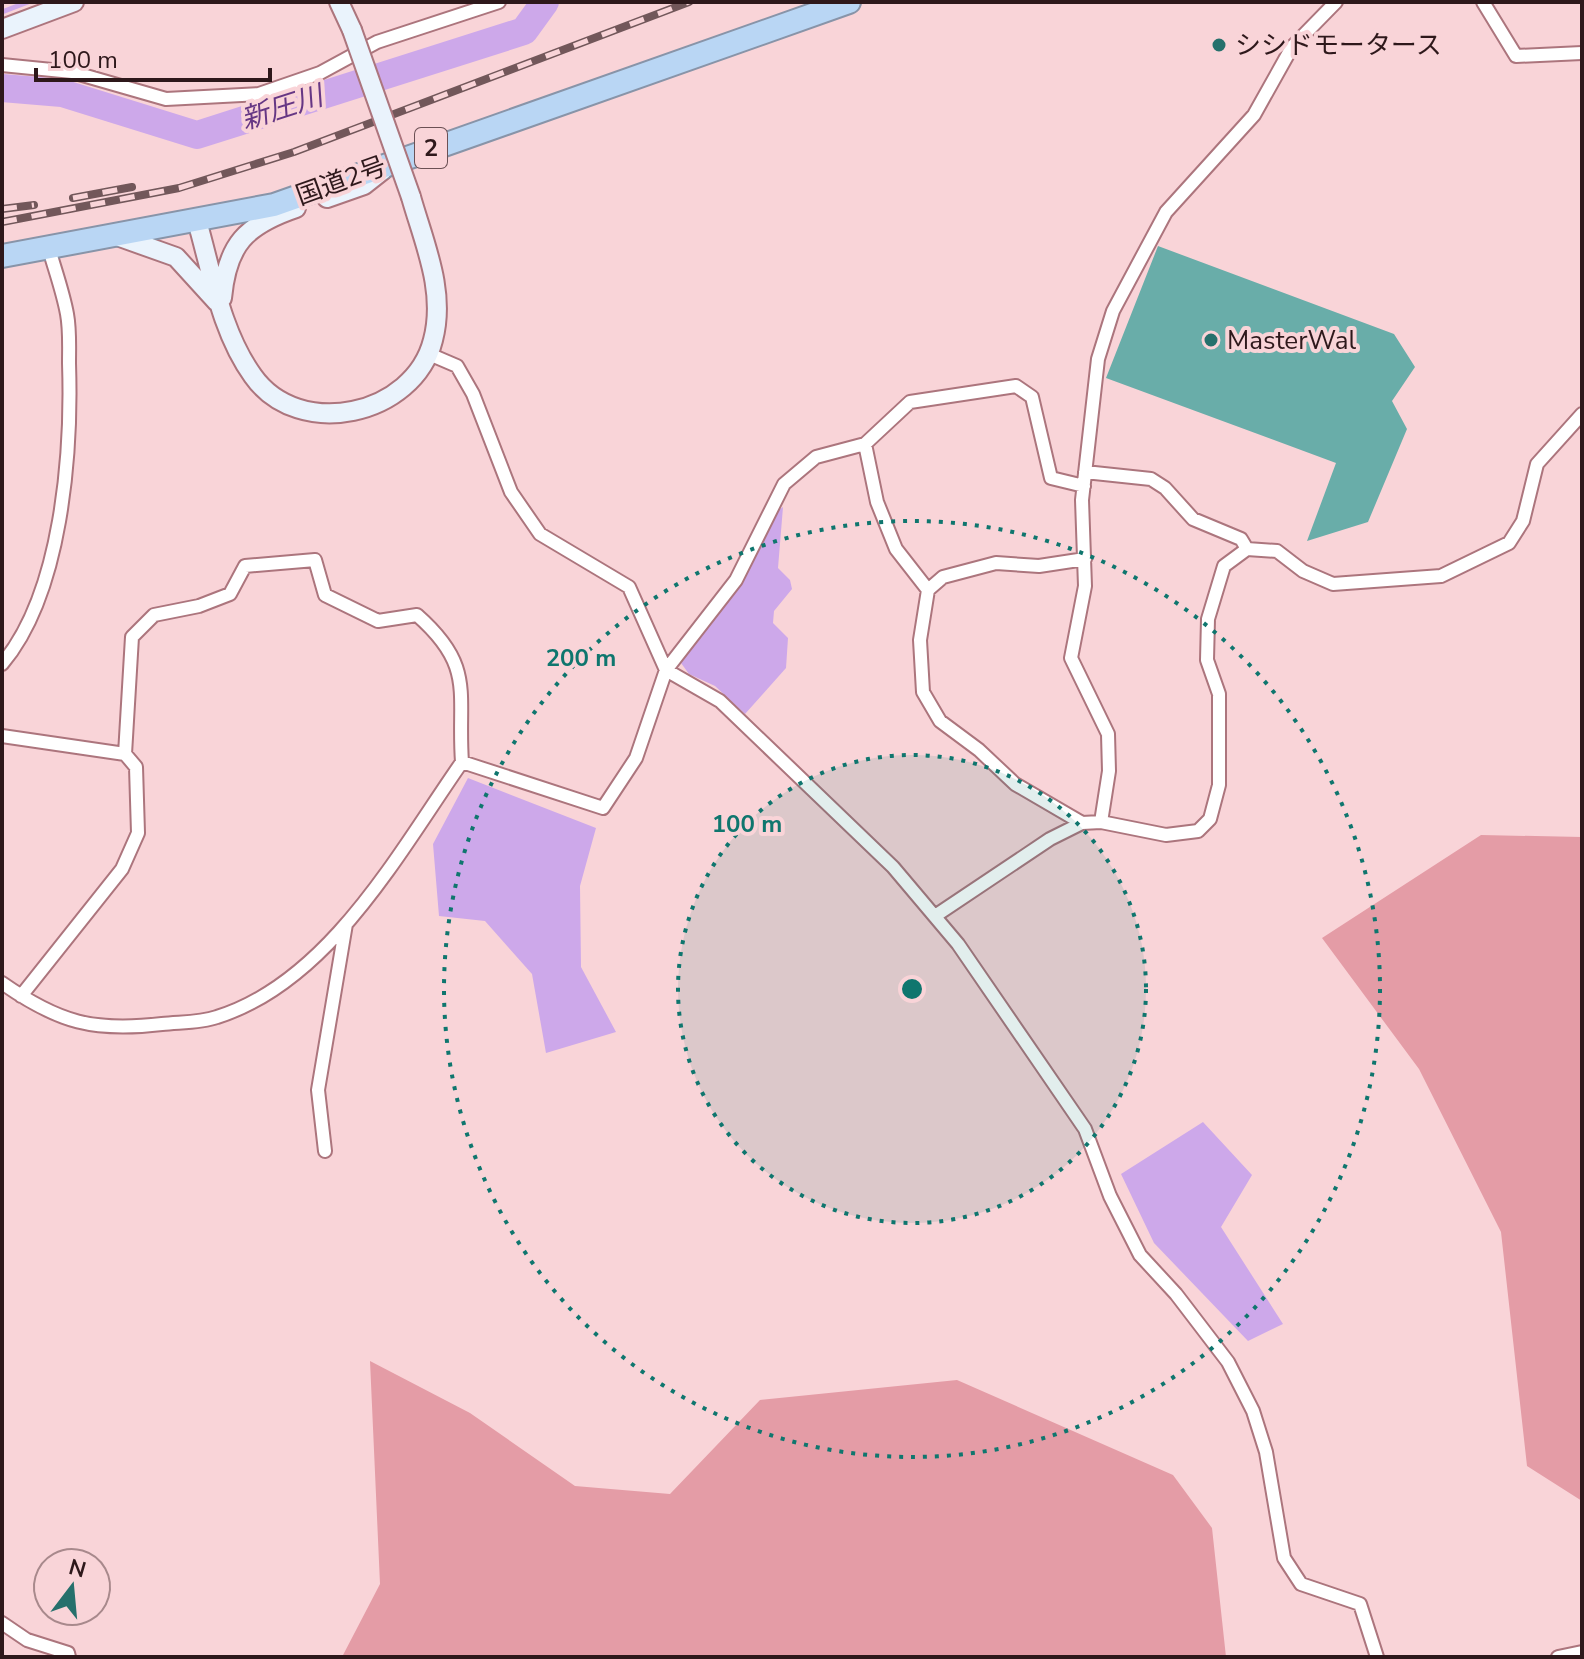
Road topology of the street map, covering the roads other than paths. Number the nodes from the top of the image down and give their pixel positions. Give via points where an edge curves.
1 (74, 2) edge
2 (339, 2) edge
3 (499, 2) edge
4 (849, 2) edge
5 (1336, 2) edge
6 (1483, 2) edge
7 (2, 29) edge
8 (1582, 53) edge
9 (2, 65) edge
10 (391, 164) junction
11 (197, 221) junction
12 (117, 236) junction
13 (49, 249) junction
14 (2, 256) edge
15 (221, 307) junction
16 (429, 354) junction
17 (1582, 414) edge
18 (865, 444) junction
19 (1085, 472) junction
20 (1084, 486) junction
21 (1247, 549) junction
22 (1085, 559) junction
23 (928, 590) junction
24 (2, 664) edge
25 (666, 670) junction
26 (2, 736) edge
27 (125, 754) junction
28 (462, 762) junction
29 (1101, 822) junction
30 (1082, 823) junction
31 (935, 916) junction
32 (346, 924) junction
33 (2, 983) edge
34 (21, 996) junction
35 (325, 1151) dead end
36 (2, 1623) edge
37 (1582, 1652) edge
38 (69, 1657) edge
39 (1377, 1657) edge
40 (1558, 1657) edge

1 - 7 main road
2 - 16 main road, bridge via 411,197 436,284 437,316
3 - 9 street via 377,42 320,73 259,94 166,99 72,72
4 - 10 highway, 国道2号 / 2
5 - 19 street via 1292,47 1254,115 1166,212 1119,299 1098,359
6 - 8 street via 1516,56
10 - 11 highway, 国道2号 / 2 via 274,205
10 - 15 main road via 364,185 262,220 229,261
11 - 12 highway, 国道2号 / 2
11 - 15 main road
12 - 13 highway, 国道2号 / 2
12 - 15 main road via 176,257
13 - 14 highway, 国道2号 / 2
13 - 24 street via 68,316 71,403 66,478 33,613
15 - 16 main road via 234,345 254,378 301,410 352,411 376,403 398,393
16 - 25 street via 457,366 511,492 540,534 629,587
17 - 21 street via 1537,464 1523,521 1509,543 1441,576 1333,584 1303,571 1277,551
18 - 20 street via 910,402 1016,386 1032,397 1051,478
18 - 23 street via 877,502 896,549
18 - 25 street via 816,457 784,484 736,580
19 - 20 street
19 - 21 street via 1151,479 1193,519 1241,539
20 - 22 street
21 - 29 street via 1224,566 1208,619 1207,660 1219,694 1219,785 1210,819 1198,831 1166,835
22 - 23 street via 1039,566 996,563 943,577
22 - 29 street via 1071,658 1108,734
23 - 30 street via 920,640 923,692 940,721 1015,784
25 - 28 street via 636,758 603,808
25 - 31 street via 720,701 893,867
26 - 27 street
27 - 28 street via 132,637 154,615 230,594 245,566 315,560 325,595 378,621 417,615 444,638 462,681
27 - 34 street via 136,767 138,833 122,869
28 - 32 street
29 - 30 street
30 - 31 street
31 - 39 street via 1085,1129 1140,1255 1228,1362 1266,1452 1284,1558 1301,1584 1360,1604
32 - 34 street via 265,995 216,1018 100,1028 60,1017
32 - 35 street via 318,1090
33 - 34 street
36 - 38 street
37 - 40 street

